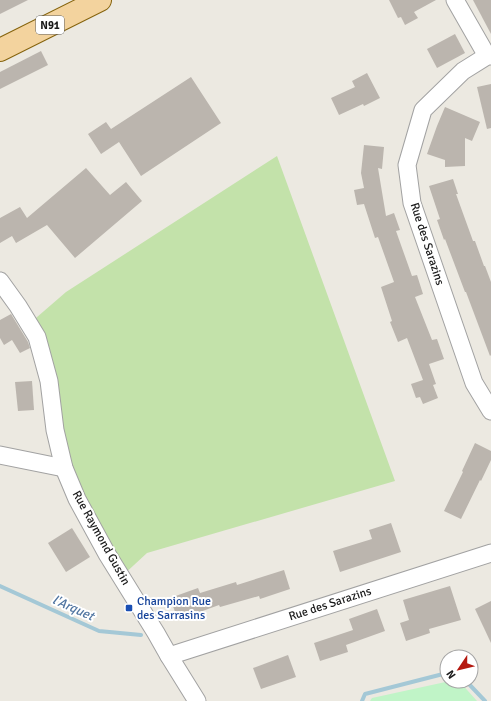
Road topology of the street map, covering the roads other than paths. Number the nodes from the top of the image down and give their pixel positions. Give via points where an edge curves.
1 (100, 0) edge
2 (455, 0) edge
3 (0, 50) edge
4 (489, 56) edge
5 (0, 281) edge
6 (491, 411) edge
7 (0, 455) edge
8 (64, 468) junction
9 (491, 553) edge
10 (169, 656) junction
11 (197, 701) edge

1 - 3 main road, N91
2 - 4 street
4 - 6 street, Rue des Sarazins via 463,71 423,110 408,165 412,203 474,383
5 - 8 street, Rue Raymond Gustin via 37,337 49,381 55,430
7 - 8 street
8 - 10 street, Rue Raymond Gustin via 94,531
9 - 10 street, Rue des Sarazins
10 - 11 street, Rue Raymond Gustin

